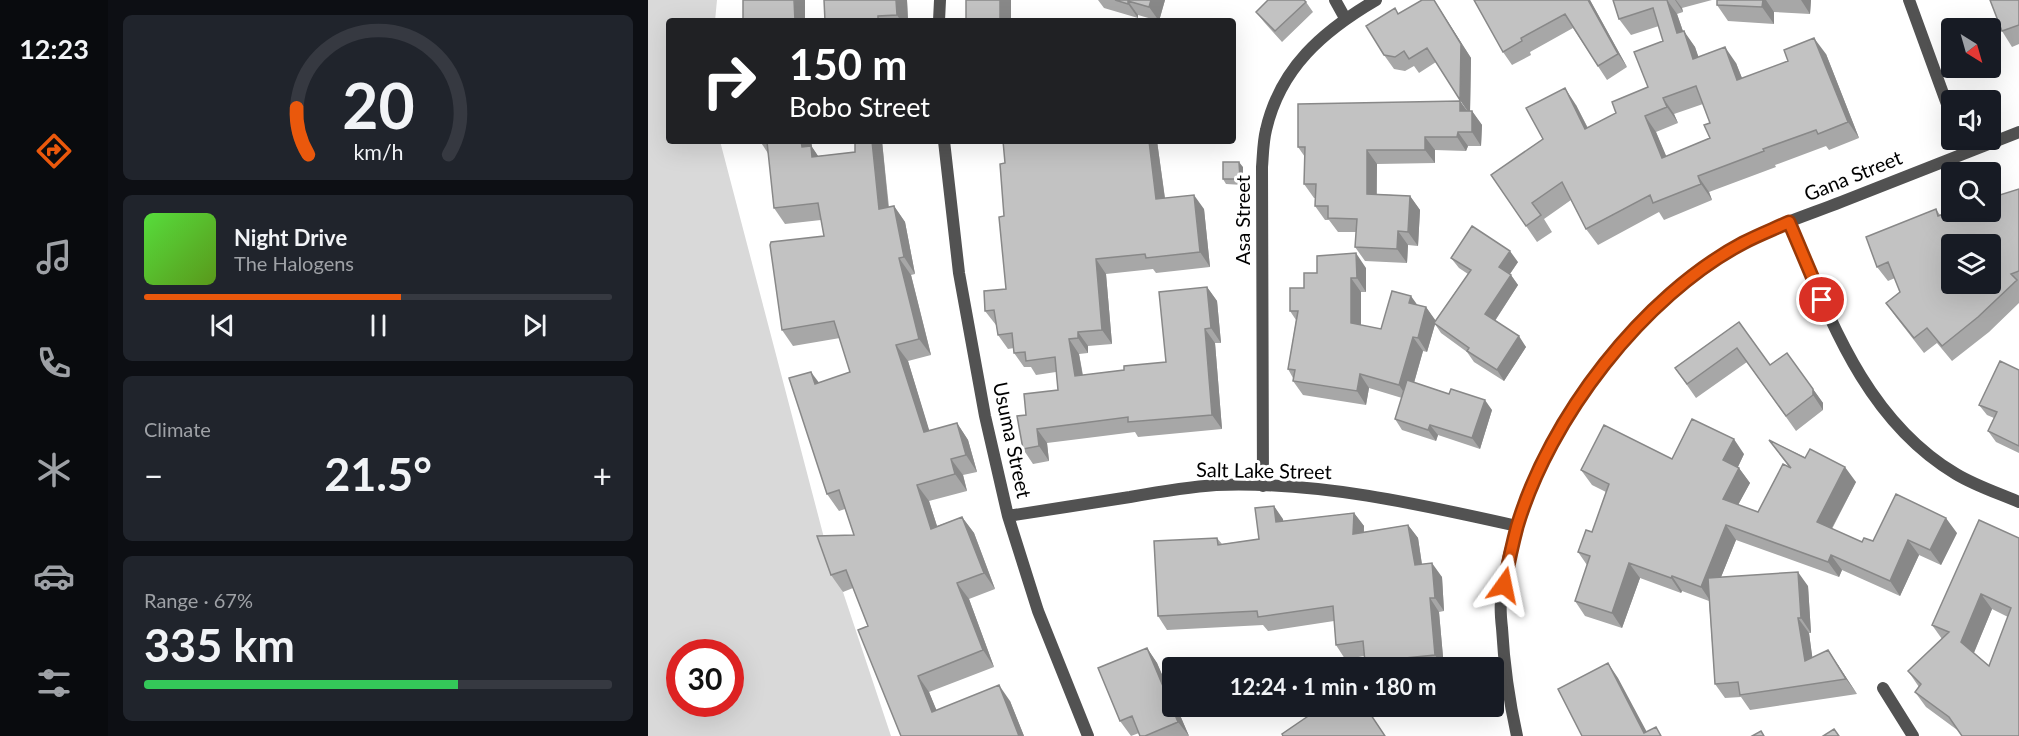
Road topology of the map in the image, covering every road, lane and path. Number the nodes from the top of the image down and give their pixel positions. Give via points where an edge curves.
1 (940, 0) edge
2 (1335, 0) edge
3 (1376, 0) edge
4 (1909, 0) edge
5 (939, 18) edge
6 (1345, 18) junction
7 (1942, 90) edge
8 (2019, 132) edge
9 (944, 144) edge
10 (1963, 150) edge
11 (1964, 153) junction
12 (1789, 222) junction
13 (1263, 486) junction
14 (2019, 502) edge
15 (1008, 516) junction
16 (1517, 526) junction
17 (1883, 688) dead end
18 (1088, 736) edge
19 (1517, 736) edge
20 (1913, 736) edge

1 - 5 street
2 - 6 street
3 - 6 street, Asa Street
4 - 7 street
6 - 13 street, Asa Street via 1317,41 1296,66 1277,97 1266,131 1262,167
8 - 11 street, Gana Street
9 - 15 street, Usuma Street via 959,273
10 - 11 street
11 - 12 street, Gana Street
12 - 14 street via 1838,338 1879,405 1902,432 1956,474
12 - 16 street, Gana Street via 1743,243 1706,267 1640,323 1611,355 1555,440
13 - 15 street, Salt Lake Street via 1216,485
13 - 16 street, Salt Lake Street via 1374,497
15 - 18 street, Usuma Street via 1038,611
16 - 19 street, Gana Street via 1501,603 1507,685
17 - 20 street

